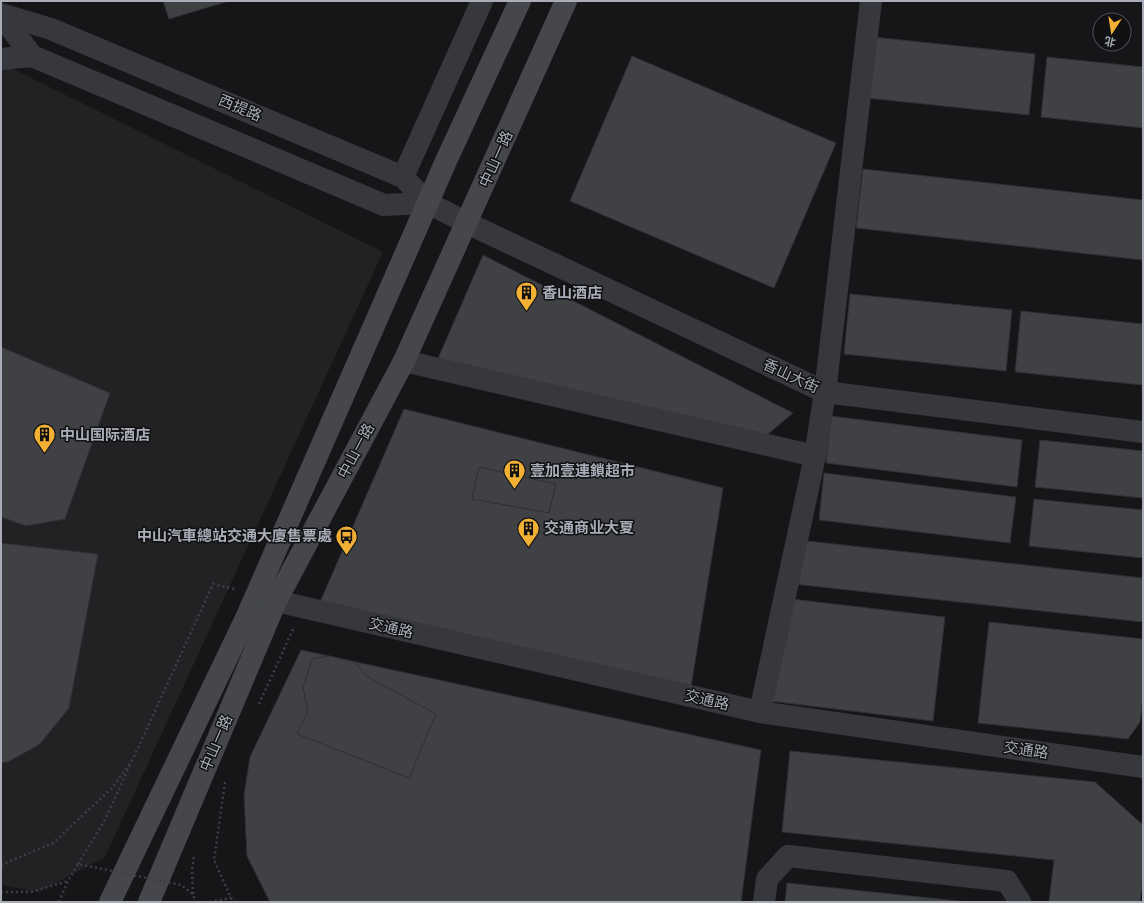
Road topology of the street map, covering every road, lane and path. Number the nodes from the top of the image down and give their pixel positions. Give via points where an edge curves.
1 (12, 1) edge
2 (482, 1) edge
3 (520, 1) edge
4 (566, 1) edge
5 (871, 1) edge
6 (1, 15) edge
7 (32, 56) junction
8 (1, 59) edge
9 (403, 177) junction
10 (428, 203) junction
11 (467, 224) junction
12 (404, 361) junction
13 (825, 392) junction
14 (1143, 432) edge
15 (815, 456) junction
16 (267, 597) junction
17 (303, 608) junction
18 (258, 706) dead end
19 (760, 712) junction
20 (133, 759) junction
21 (1143, 767) edge
22 (226, 776) dead end
23 (78, 864) junction
24 (1, 865) edge
25 (68, 881) junction
26 (1, 892) edge
27 (230, 898) junction
28 (59, 902) edge
29 (110, 902) edge
30 (149, 902) edge
31 (194, 902) edge
32 (210, 902) edge
33 (235, 902) edge
34 (764, 902) edge
35 (1020, 902) edge

1 - 6 street
2 - 9 street
3 - 10 main road, 中山一路
4 - 11 main road, 中山一路
5 - 13 street
6 - 7 street
6 - 9 street, 西提路 via 51,29
7 - 8 street
7 - 10 street via 384,205
9 - 10 street, 西提路
10 - 11 street, 西提路
10 - 16 main road, 中山一路
11 - 12 main road, 中山一路
11 - 13 street, 香山大街
12 - 15 street
12 - 16 main road, 中山一路
13 - 14 street, 香山大街
13 - 15 street
15 - 19 street
16 - 17 street, 交通路
16 - 20 path via 213,584
16 - 29 main road, 中山一路
16 - 30 main road, 中山一路
17 - 18 path
17 - 19 street, 交通路
19 - 21 street, 交通路
20 - 23 path via 106,818
20 - 24 path via 112,788 53,843
22 - 27 path via 214,860
23 - 25 path, bridge
23 - 31 path, bridge via 181,885 192,894
25 - 26 path via 31,892
25 - 28 path, bridge
27 - 32 path
27 - 33 path
34 - 35 street via 767,879 788,856 1007,881

